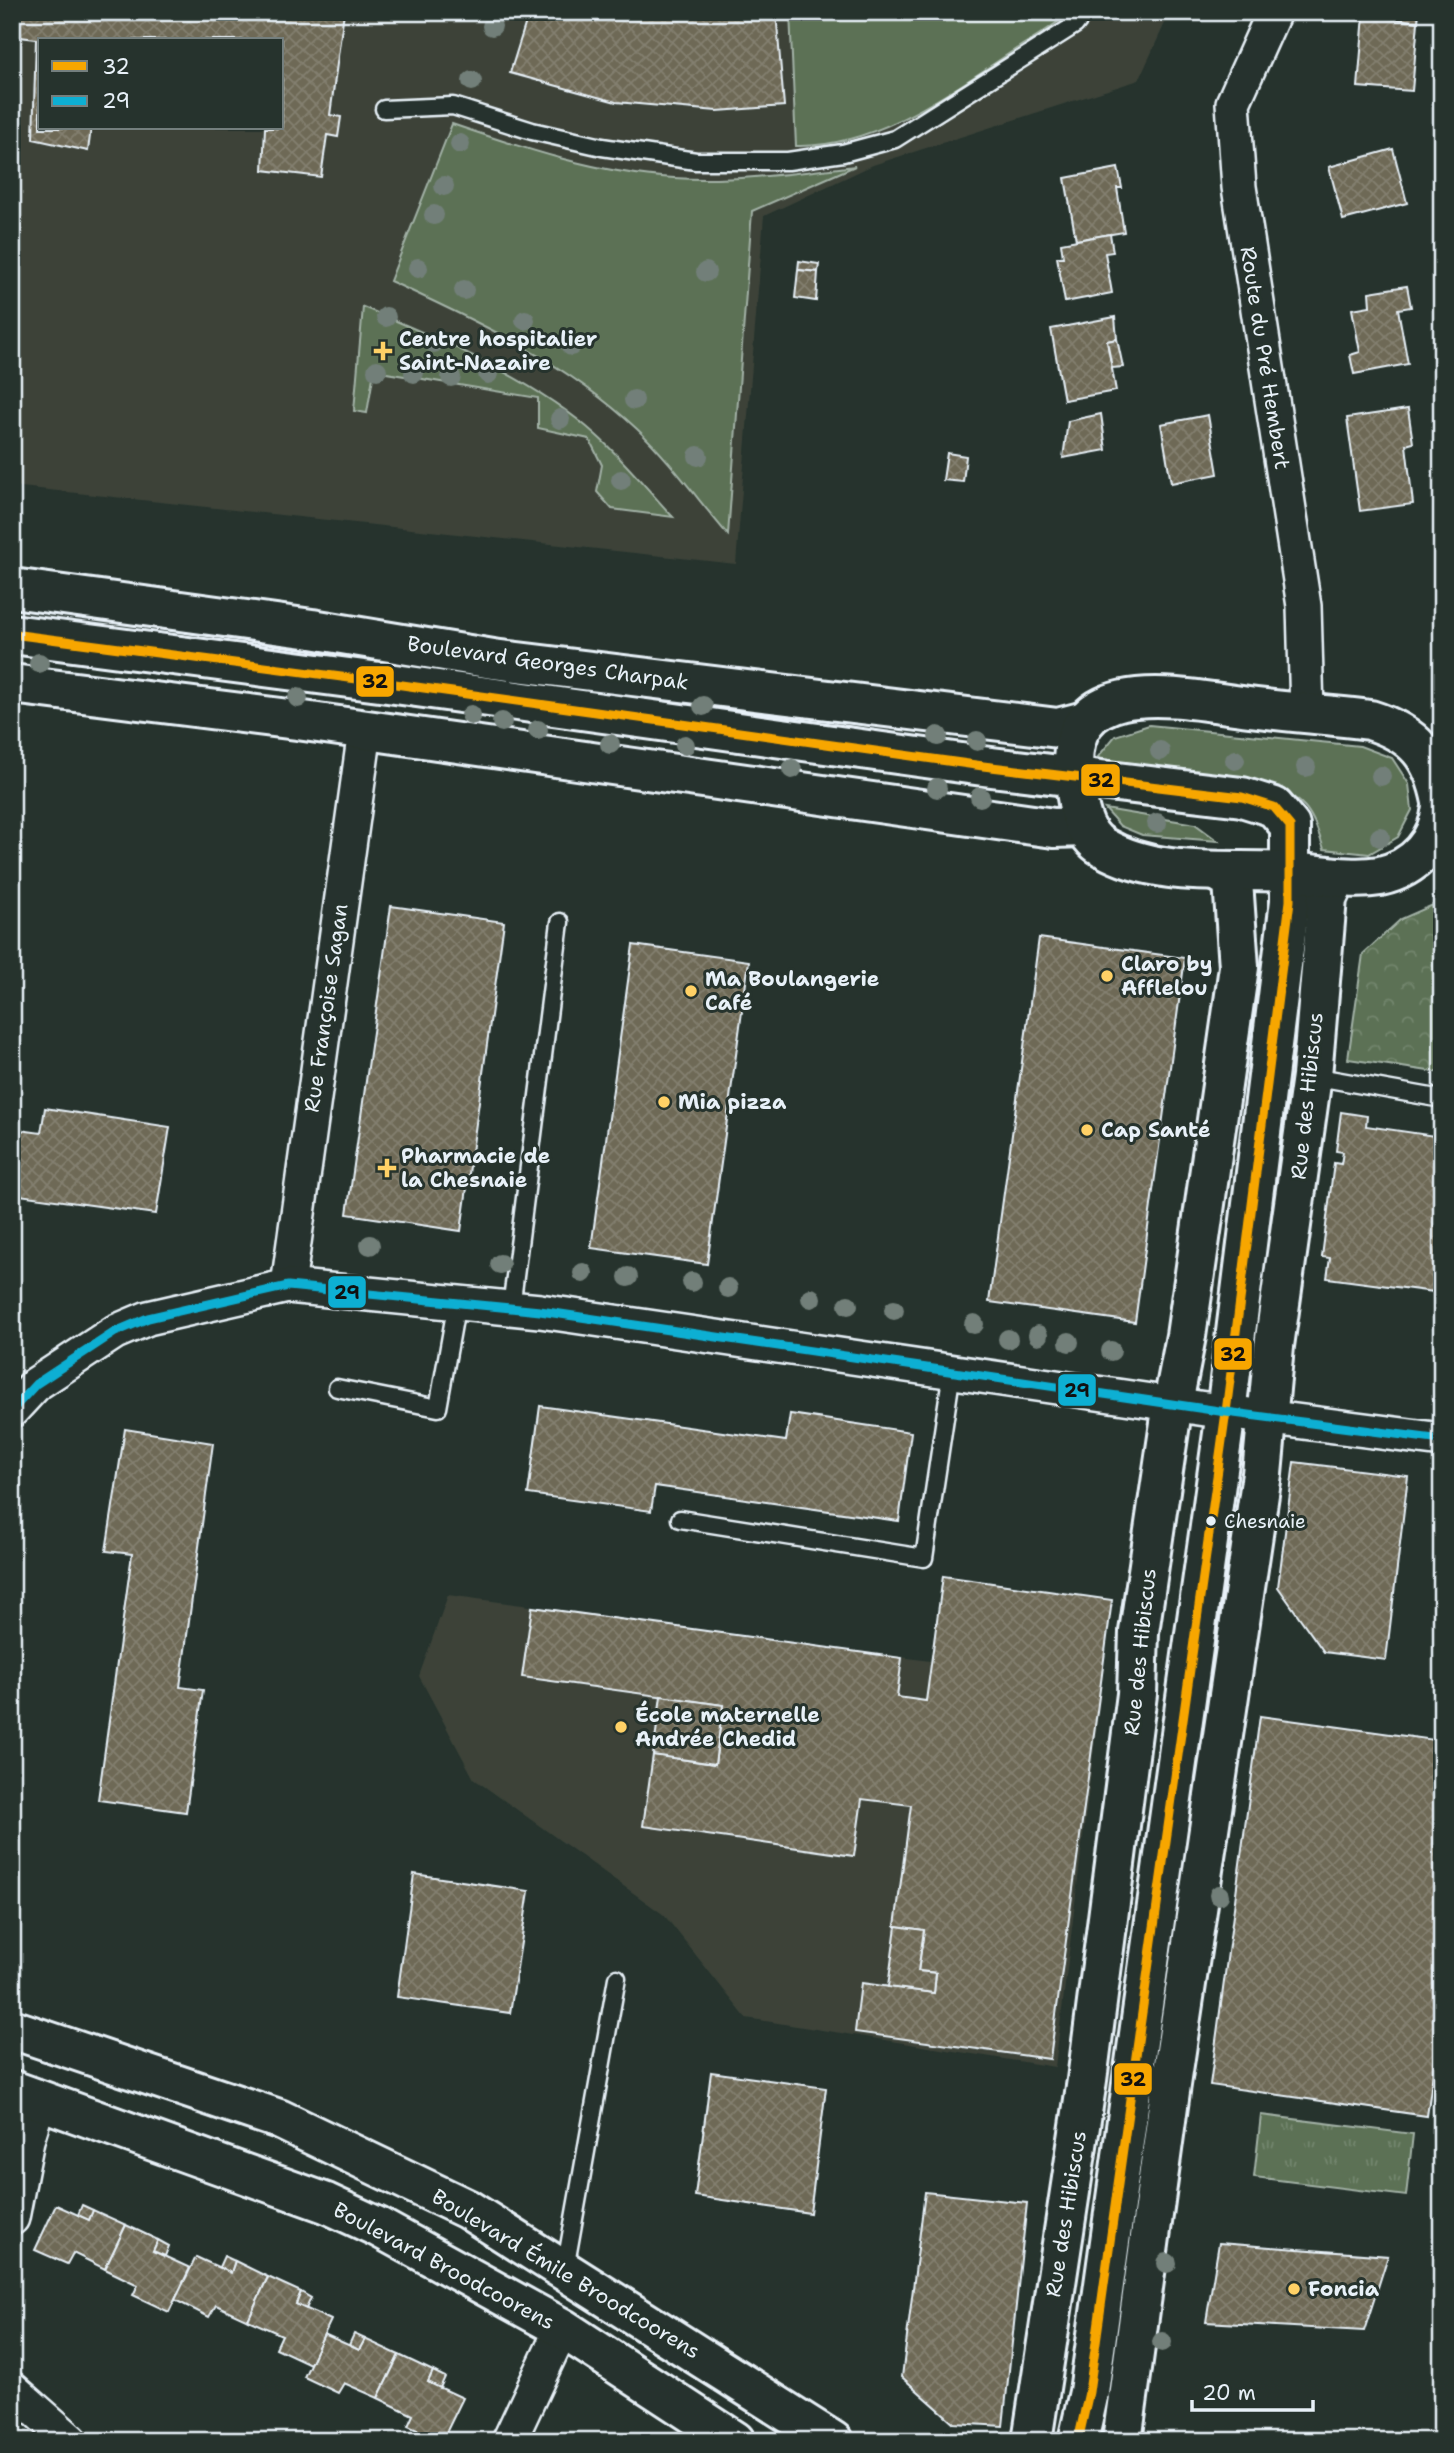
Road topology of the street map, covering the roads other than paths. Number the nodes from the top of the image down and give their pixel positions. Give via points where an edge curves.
1 (1085, 12) edge
2 (1273, 12) edge
3 (384, 109) dead end
4 (12, 588) edge
5 (12, 635) edge
6 (12, 684) edge
7 (1307, 712) junction
8 (1085, 721) junction
9 (365, 732) junction
10 (1435, 761) edge
11 (1074, 777) junction
12 (1442, 805) edge
13 (1084, 827) junction
14 (1434, 849) edge
15 (1217, 871) junction
16 (1337, 877) junction
17 (1289, 886) junction
18 (560, 922) dead end
19 (1312, 1076) junction
20 (1442, 1099) edge
21 (288, 1286) junction
22 (457, 1302) junction
23 (511, 1308) junction
24 (952, 1371) junction
25 (337, 1388) dead end
26 (1172, 1403) junction
27 (12, 1410) edge
28 (1226, 1412) junction
29 (1269, 1417) junction
30 (1442, 1440) edge
31 (680, 1519) dead end
32 (617, 1978) dead end
33 (12, 2029) edge
34 (26, 2094) edge
35 (12, 2218) edge
36 (565, 2270) junction
37 (562, 2328) junction
38 (12, 2389) edge
39 (71, 2441) edge
40 (509, 2441) edge
41 (735, 2441) edge
42 (833, 2441) edge
43 (1032, 2441) edge
44 (1078, 2441) edge
45 (1122, 2441) edge

1 - 3 lane via 1075,25 895,139 788,161 696,162 532,131 453,106
2 - 7 street, Route du Pré Hembert via 1233,103 1238,187 1304,607
4 - 8 street, Boulevard Georges Charpak via 507,661 1058,728
5 - 11 street, Boulevard Georges Charpak
6 - 9 street
7 - 8 street via 1147,695 1117,701
7 - 10 street via 1395,728
8 - 11 street via 1075,746
9 - 13 street via 1054,828
9 - 21 street, Rue Françoise Sagan
10 - 12 street
11 - 13 street
11 - 17 street, Boulevard Georges Charpak via 1242,796 1274,807 1290,826
12 - 14 street
13 - 15 street via 1100,845 1129,859
14 - 16 street via 1380,876
15 - 17 street
15 - 26 street, Rue des Hibiscus via 1233,881 1239,967 1186,1336
16 - 17 street
16 - 19 street, Rue des Hibiscus via 1327,898
17 - 28 street, Rue des Hibiscus
18 - 23 lane
19 - 20 lane
19 - 29 street, Rue des Hibiscus via 1274,1346
21 - 22 street
21 - 27 street via 148,1318 115,1332 36,1384
22 - 23 street
22 - 25 lane via 438,1408
23 - 24 street
24 - 26 street
24 - 31 lane via 923,1558
26 - 28 street
26 - 43 street, Rue des Hibiscus via 1139,1632 1137,1693 1087,2080
28 - 29 street
28 - 44 street, Rue des Hibiscus via 1089,2392
29 - 30 street
29 - 45 street, Rue des Hibiscus
32 - 36 lane
33 - 36 street, Boulevard Émile Broodcoorens via 279,2119 467,2210
34 - 35 street via 27,2140
34 - 37 street, Boulevard Broodcoorens via 326,2203
36 - 42 street, Boulevard Émile Broodcoorens
37 - 40 street
37 - 41 street, Boulevard Broodcoorens
38 - 39 street

